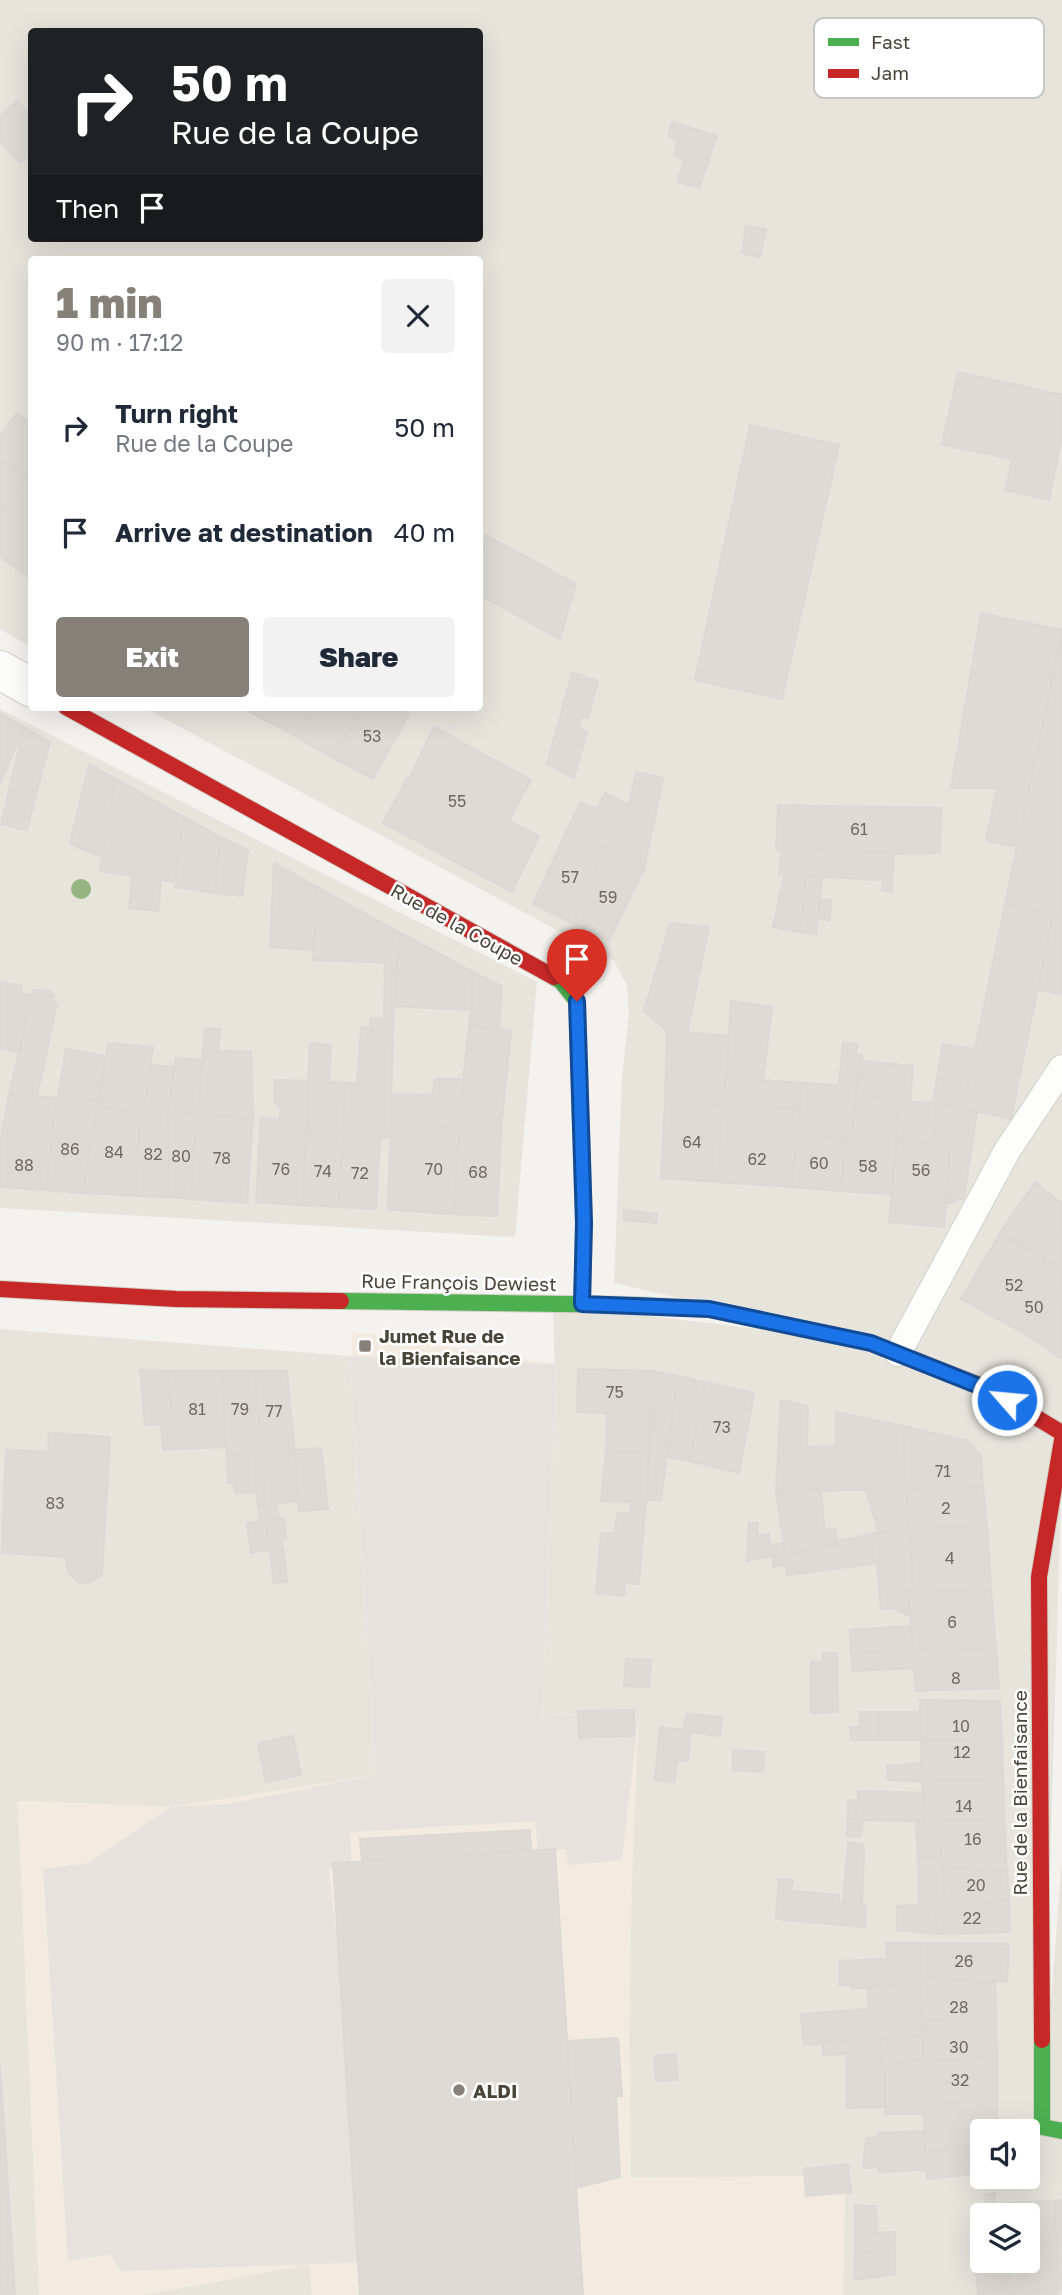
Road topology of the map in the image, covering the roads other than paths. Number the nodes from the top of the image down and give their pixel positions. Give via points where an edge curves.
1 (0, 670) edge
2 (28, 686) edge
3 (73, 711) edge
4 (1062, 1068) edge
5 (0, 1289) edge
6 (582, 1304) junction
7 (898, 1353) junction
8 (1062, 1433) edge
9 (1062, 1440) edge
10 (1062, 2131) edge

1 - 2 street
3 - 6 street, Rue de la Coupe via 561,981 577,1001
4 - 7 lane via 1007,1151
5 - 6 street, Rue François Dewiest via 176,1299
6 - 7 street, Rue François Dewiest via 709,1309 871,1343
7 - 8 street, Rue François Dewiest via 989,1390
9 - 10 street, Rue de la Bienfaisance via 1040,1577 1042,2127

